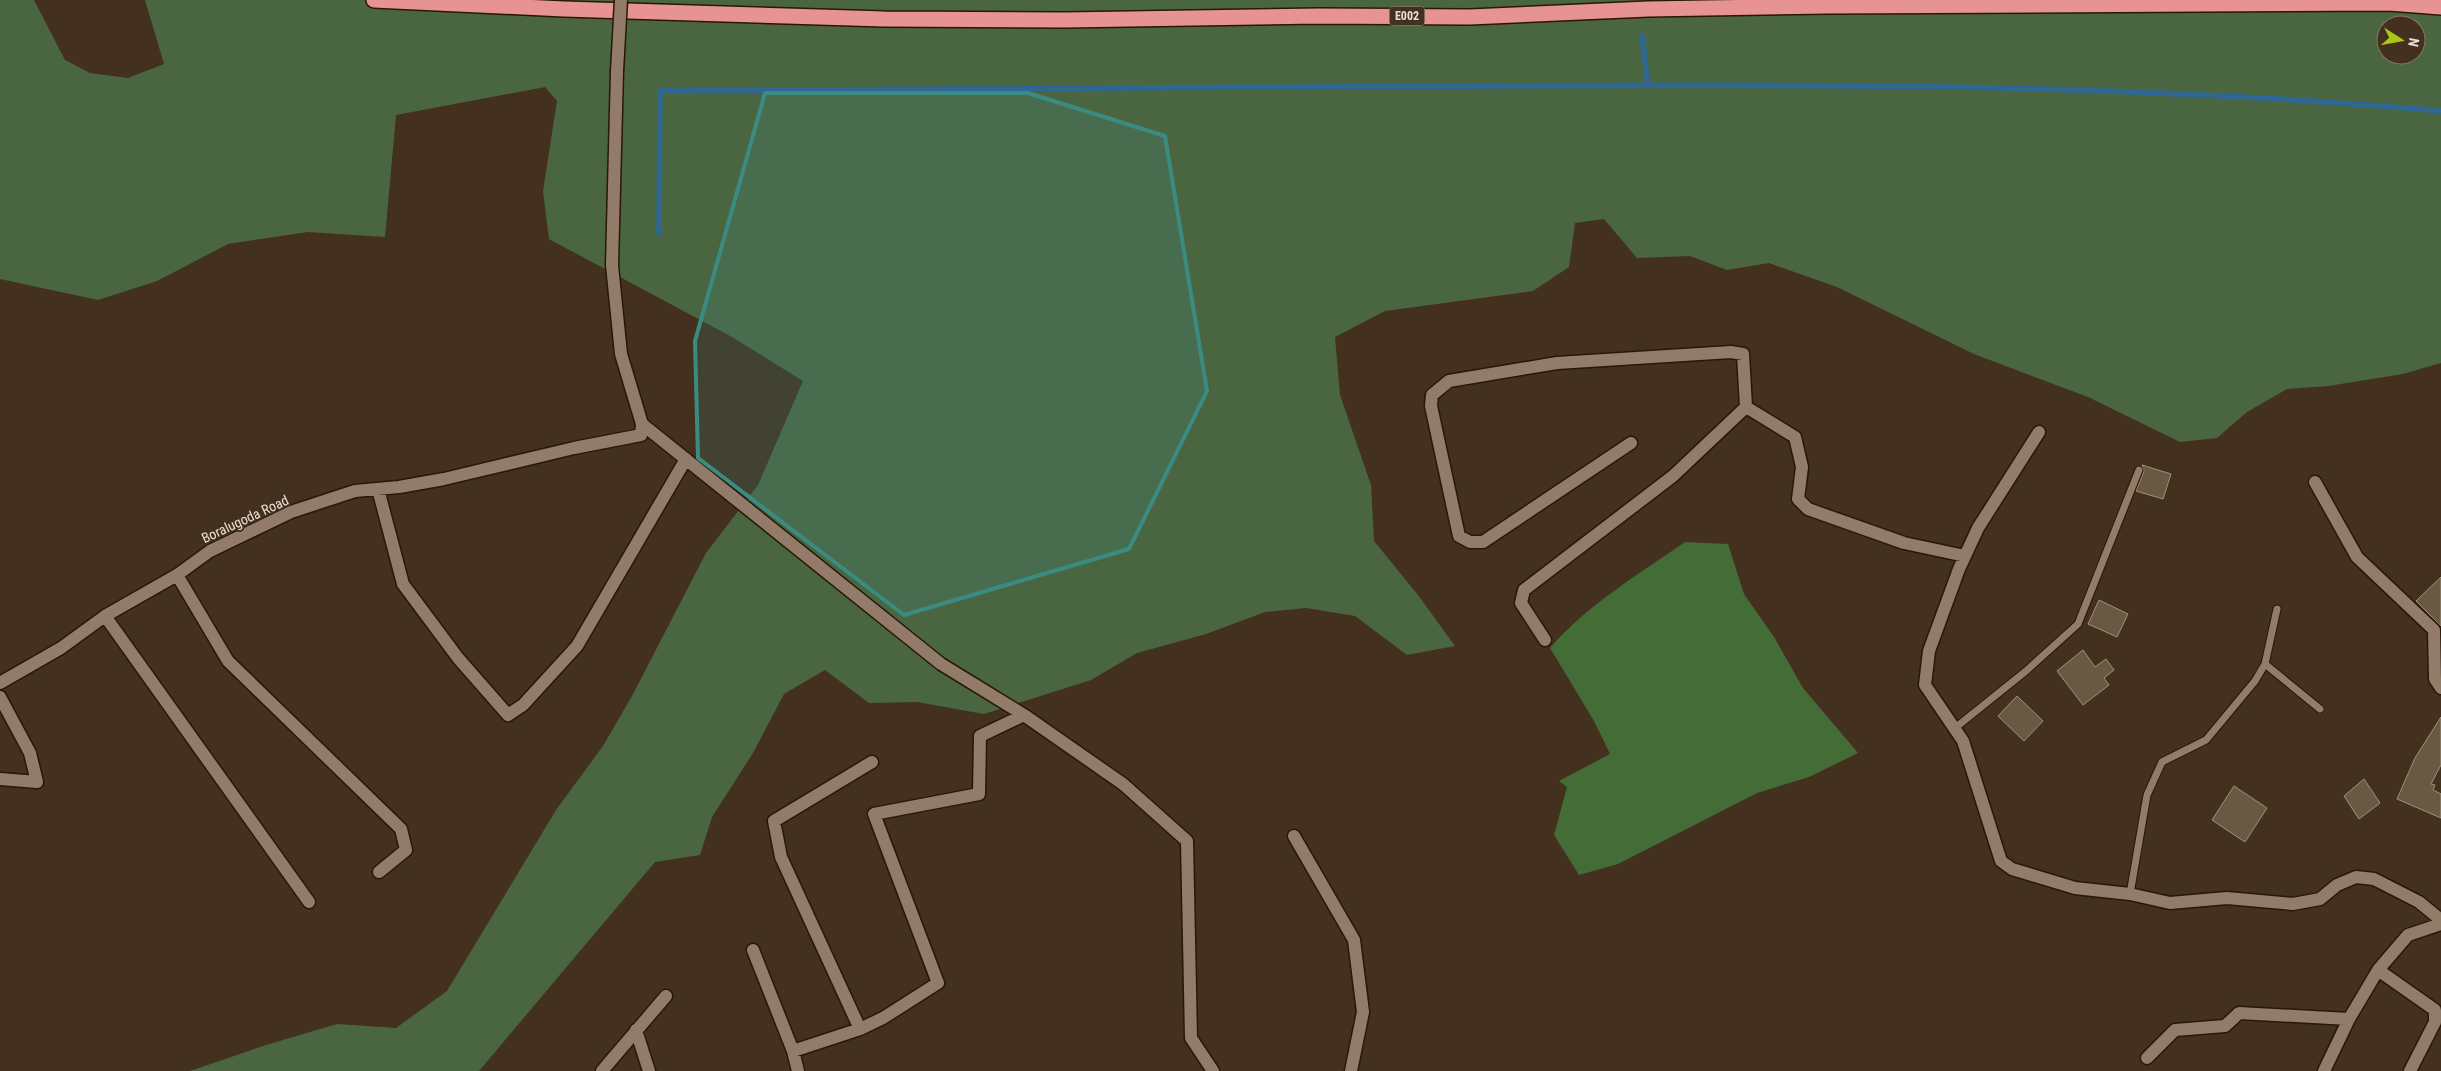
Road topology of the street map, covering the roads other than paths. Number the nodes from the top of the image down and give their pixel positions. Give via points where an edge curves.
1 (374, 0) edge
2 (621, 0) edge
3 (2441, 8) edge
4 (1746, 407) junction
5 (642, 424) junction
6 (2040, 432) dead end
7 (1631, 443) dead end
8 (686, 459) junction
9 (2139, 470) dead end
10 (2314, 482) dead end
11 (378, 489) junction
12 (1965, 556) junction
13 (177, 575) junction
14 (2277, 610) dead end
15 (105, 616) junction
16 (1544, 640) dead end
17 (2265, 664) junction
18 (0, 683) edge
19 (2441, 688) edge
20 (0, 697) edge
21 (2320, 709) dead end
22 (1024, 715) junction
23 (1955, 728) junction
24 (872, 762) dead end
25 (0, 779) edge
26 (1294, 836) dead end
27 (379, 872) dead end
28 (2130, 894) junction
29 (309, 902) dead end
30 (2441, 922) edge
31 (753, 950) dead end
32 (2378, 970) junction
33 (666, 996) dead end
34 (2349, 1019) junction
35 (860, 1029) junction
36 (636, 1030) junction
37 (793, 1051) junction
38 (2147, 1058) dead end
39 (602, 1071) edge
40 (649, 1071) edge
41 (798, 1071) edge
42 (1213, 1071) edge
43 (1351, 1071) edge
44 (2324, 1071) edge
45 (2410, 1071) edge

1 - 3 highway, E002 via 874,19 1056,20 1470,17 1658,9 2056,3 2389,3
2 - 5 street, bridge via 612,265 621,354
4 - 7 street via 1743,354 1730,352 1558,363 1449,381 1432,395 1431,406 1459,536 1470,542 1483,542
4 - 12 street via 1795,436 1802,467 1798,499 1808,509 1904,543
4 - 16 street via 1673,476 1524,590 1521,603
5 - 8 street
5 - 11 street, Boralugoda Road via 641,435
6 - 12 street via 1978,528
8 - 11 street via 577,646 522,705 508,715 458,658 403,584
8 - 22 street via 940,664
9 - 23 lane via 2078,624
10 - 19 street via 2357,557 2434,630 2434,679
11 - 13 street, Boralugoda Road via 355,491 291,512 210,551
12 - 23 street via 1929,651 1925,685
13 - 15 street, Boralugoda Road
13 - 27 street via 228,661 401,828 406,850
14 - 17 lane
15 - 18 street, Boralugoda Road via 61,648
15 - 29 street
17 - 21 lane
17 - 28 lane via 2255,681 2206,740 2162,762 2147,796
20 - 25 street via 30,753 36,782
22 - 35 street via 980,736 979,794 874,814 938,983
22 - 42 street via 1122,784 1186,841 1191,1038
23 - 28 street via 1963,741 2001,861 2012,869 2075,888
24 - 35 street via 774,821 781,857
26 - 43 street via 1354,940 1363,1012
28 - 30 street via 2170,904 2227,898 2294,904 2320,899 2337,885 2356,877 2374,879 2394,888 2419,902
30 - 32 street via 2408,935
31 - 37 street
32 - 34 street
32 - 45 street via 2435,1010 2435,1022
33 - 36 street
34 - 38 street via 2239,1013 2225,1026 2174,1030
34 - 44 street
35 - 37 street
36 - 39 street
36 - 40 street
37 - 41 street

